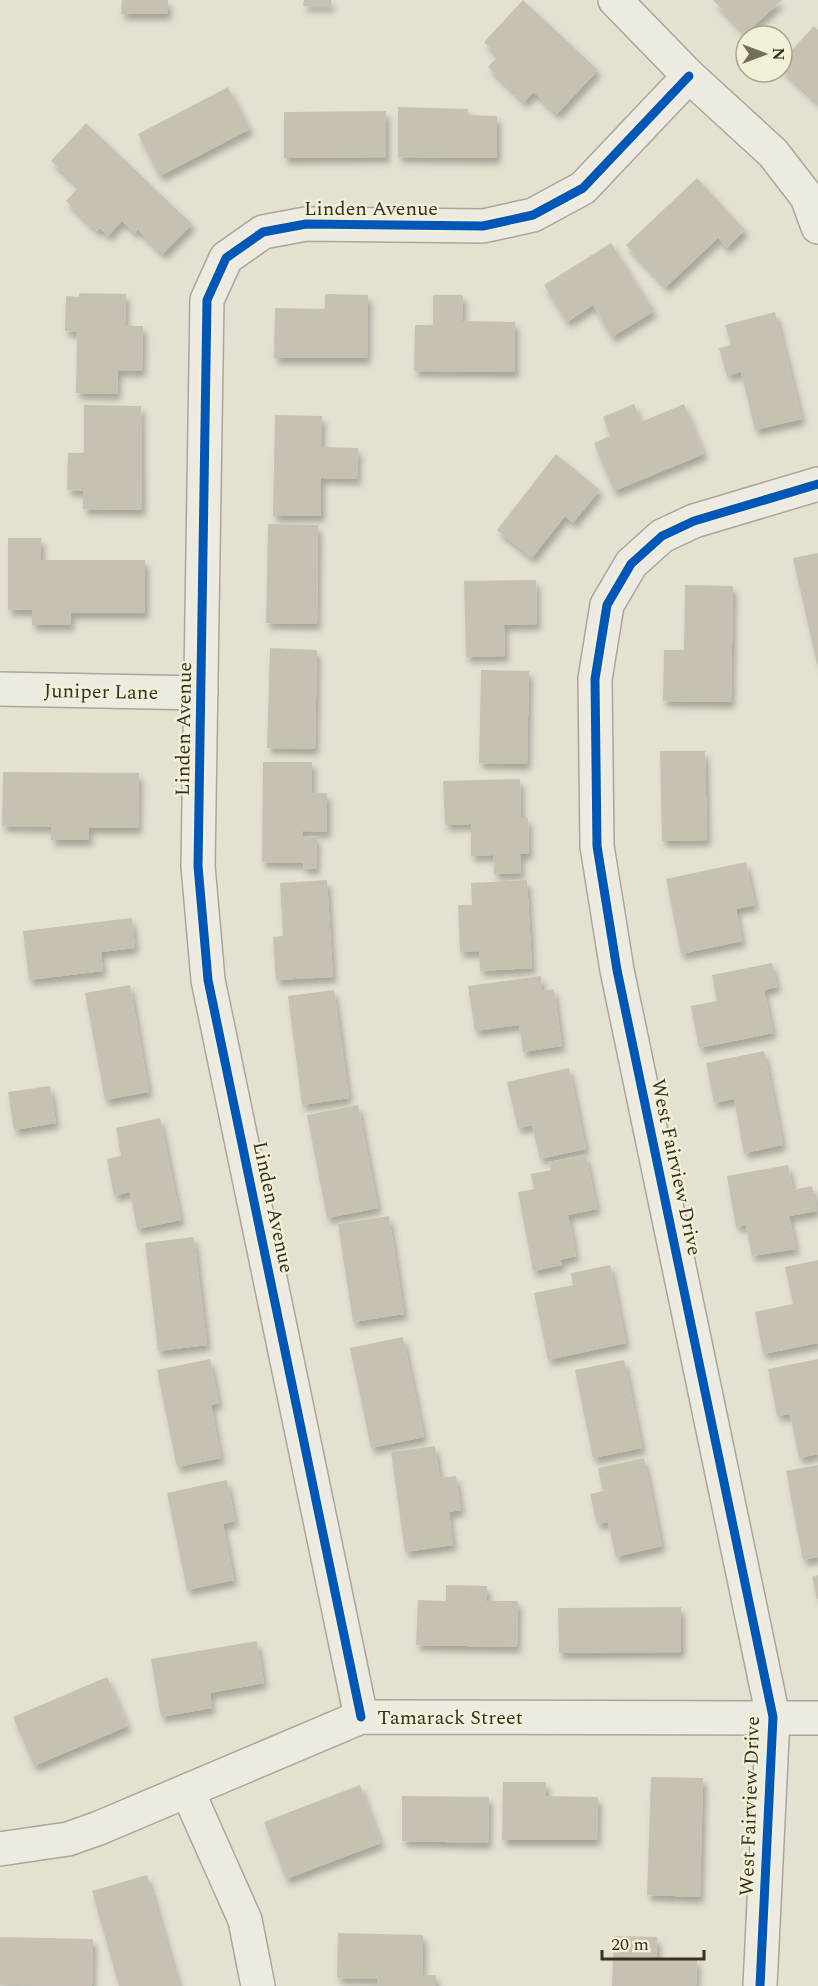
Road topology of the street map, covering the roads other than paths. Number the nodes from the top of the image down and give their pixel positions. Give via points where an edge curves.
1 (615, 0) edge
2 (689, 76) junction
3 (818, 227) edge
4 (818, 484) edge
5 (0, 689) edge
6 (201, 693) junction
7 (361, 1718) junction
8 (773, 1718) junction
9 (818, 1718) edge
10 (188, 1792) junction
11 (0, 1849) edge
12 (258, 1986) edge
13 (760, 1986) edge

1 - 2 street
2 - 3 street via 773,153 807,197
2 - 6 street, Linden Avenue via 582,188 533,214 483,226 306,224 263,232 226,258 207,300
4 - 8 street, West Fairview Drive via 694,521 662,536 631,564 607,605 595,679 597,846 617,970
5 - 6 street, Juniper Lane
6 - 7 street, Linden Avenue via 198,866 208,980
7 - 8 street, Tamarack Street
7 - 10 street, Tamarack Street
8 - 9 street, Tamarack Street
8 - 13 street, West Fairview Drive
10 - 11 street, Tamarack Street via 68,1839
10 - 12 street via 245,1920

